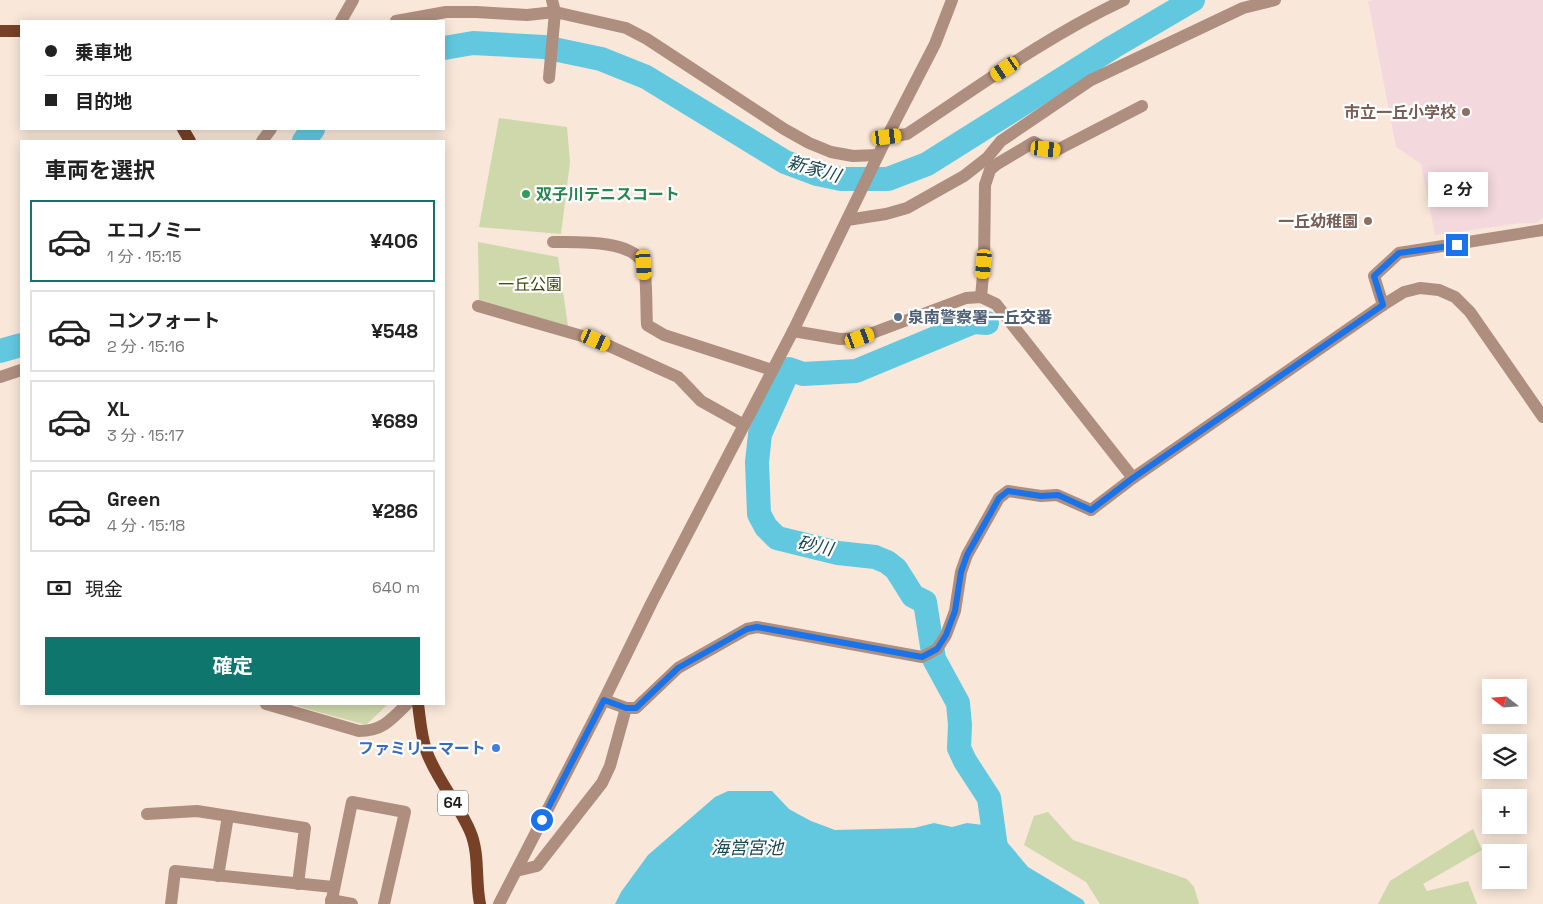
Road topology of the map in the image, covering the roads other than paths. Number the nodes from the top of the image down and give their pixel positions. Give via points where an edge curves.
1 (353, 0) edge
2 (952, 0) edge
3 (1124, 0) edge
4 (1275, 0) edge
5 (554, 6) edge
6 (344, 20) edge
7 (402, 20) edge
8 (0, 30) edge
9 (20, 31) edge
10 (549, 78) dead end
11 (1142, 106) dead end
12 (887, 137) junction
13 (878, 155) junction
14 (847, 220) junction
15 (1543, 230) edge
16 (553, 242) dead end
17 (981, 298) junction
18 (1383, 305) junction
19 (478, 306) dead end
20 (793, 330) junction
21 (20, 370) edge
22 (772, 370) junction
23 (0, 377) edge
24 (1543, 417) edge
25 (744, 425) junction
26 (1133, 478) junction
27 (604, 700) junction
28 (269, 705) edge
29 (406, 705) edge
30 (418, 705) edge
31 (626, 708) junction
32 (147, 814) dead end
33 (228, 816) junction
34 (516, 871) junction
35 (218, 876) junction
36 (298, 884) junction
37 (332, 897) edge
38 (171, 904) edge
39 (352, 904) edge
40 (384, 904) edge
41 (480, 904) edge
42 (499, 904) edge

1 - 6 street
2 - 12 street via 935,44
3 - 12 street via 1038,47 907,134
4 - 14 street via 1242,8 1091,80 1000,141 987,158 964,176 907,208
5 - 7 street via 527,15 446,12
5 - 10 street
5 - 13 street via 626,28 809,143 853,156
8 - 9 main road
11 - 17 street via 1057,150 1046,149 1034,142 990,170 984,185
12 - 13 street
13 - 14 street
14 - 20 street
15 - 18 street via 1399,253 1374,276
16 - 22 street via 593,242 632,251 644,265 647,325 664,335
17 - 20 street via 966,298 860,338 840,339
17 - 26 street via 996,304
18 - 24 street via 1404,292 1420,288 1439,290 1455,297 1470,312
18 - 26 street
19 - 25 street via 596,340 668,372 678,377 701,401
20 - 22 street
21 - 23 street
22 - 25 street
25 - 27 street
26 - 31 street via 1091,510 1058,495 1008,491 999,498 967,555 955,611 946,635 932,652 922,657 757,627 747,629 678,668 636,708
27 - 31 street
27 - 34 street
28 - 29 street via 359,732 374,731
30 - 41 main road, 64 via 426,750 470,832 477,855
31 - 34 street via 610,766 602,782 537,866
32 - 33 street via 197,811
33 - 35 street
33 - 36 street via 305,828
34 - 42 street
35 - 36 street
35 - 38 street via 175,871
36 - 37 street
37 - 39 street
37 - 40 street via 352,802 405,812

